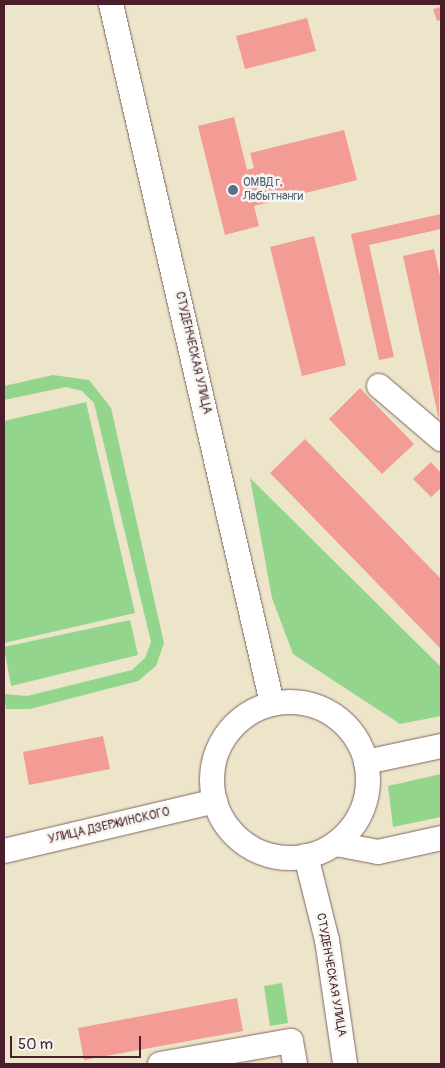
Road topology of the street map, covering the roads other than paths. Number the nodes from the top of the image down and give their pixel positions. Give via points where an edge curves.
1 (112, 4) edge
2 (379, 386) dead end
3 (441, 439) edge
4 (272, 703) junction
5 (441, 746) edge
6 (366, 762) junction
7 (215, 801) junction
8 (441, 838) edge
9 (336, 844) junction
10 (4, 851) edge
11 (306, 856) junction
12 (160, 1064) edge
13 (295, 1064) edge
14 (345, 1064) edge

1 - 4 street, СТУДЕНЧЕСКАЯ УЛИЦА
2 - 3 street
4 - 6 street via 314,704 336,715 353,732
4 - 7 street via 249,712 231,728 218,748 211,770
5 - 6 street
6 - 9 street via 365,803 354,826
7 - 10 street, УЛИЦА ДЗЕРЖИНСКОГО
7 - 11 street via 220,816 243,844 276,858
8 - 9 street via 378,852
9 - 11 street
11 - 14 street, СТУДЕНЧЕСКАЯ УЛИЦА via 327,940
12 - 13 street via 291,1041

